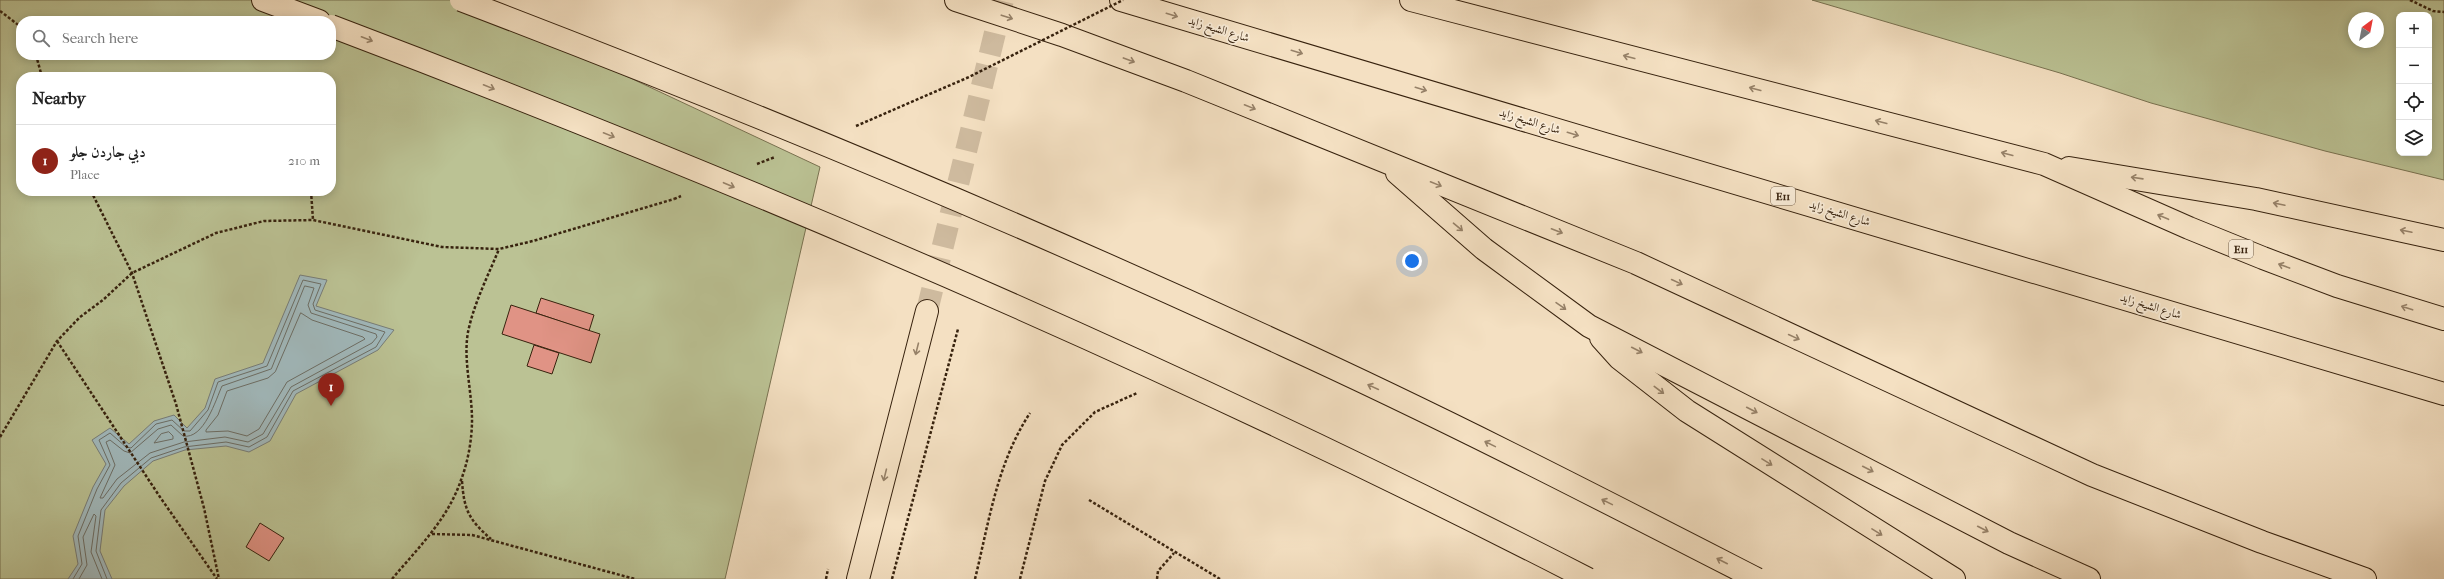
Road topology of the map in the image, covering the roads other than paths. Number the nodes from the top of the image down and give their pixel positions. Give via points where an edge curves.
1 (263, 0) edge
2 (461, 0) edge
3 (956, 0) edge
4 (1122, 0) edge
5 (1411, 0) edge
6 (306, 16) edge
7 (336, 28) edge
8 (1387, 164) junction
9 (2044, 164) junction
10 (2444, 240) edge
11 (927, 311) tunnel mouth
12 (2444, 319) edge
13 (1590, 326) junction
14 (2444, 394) edge
15 (2356, 577) edge
16 (858, 579) edge
17 (1588, 579) edge
18 (1757, 579) edge
19 (1954, 579) edge
20 (2089, 579) edge

1 - 6 highway
18 -> 2 highway, bridge via 1398,399 1175,295 967,203 764,119
3 -> 8 highway via 1062,35 1186,81
4 -> 14 highway, شارع الشيخ زايد / E11
9 -> 5 highway, E11
7 -> 17 highway, bridge via 662,156 1087,339 1298,436
8 -> 13 highway via 1484,249
8 -> 15 highway via 1636,263 2092,475 2177,510
10 -> 9 highway via 2256,199 2150,179
12 -> 9 highway, E11 via 2338,286 2263,258
11 -> 16 highway
13 -> 19 highway via 1619,358 1686,411
13 -> 20 highway via 2009,543

